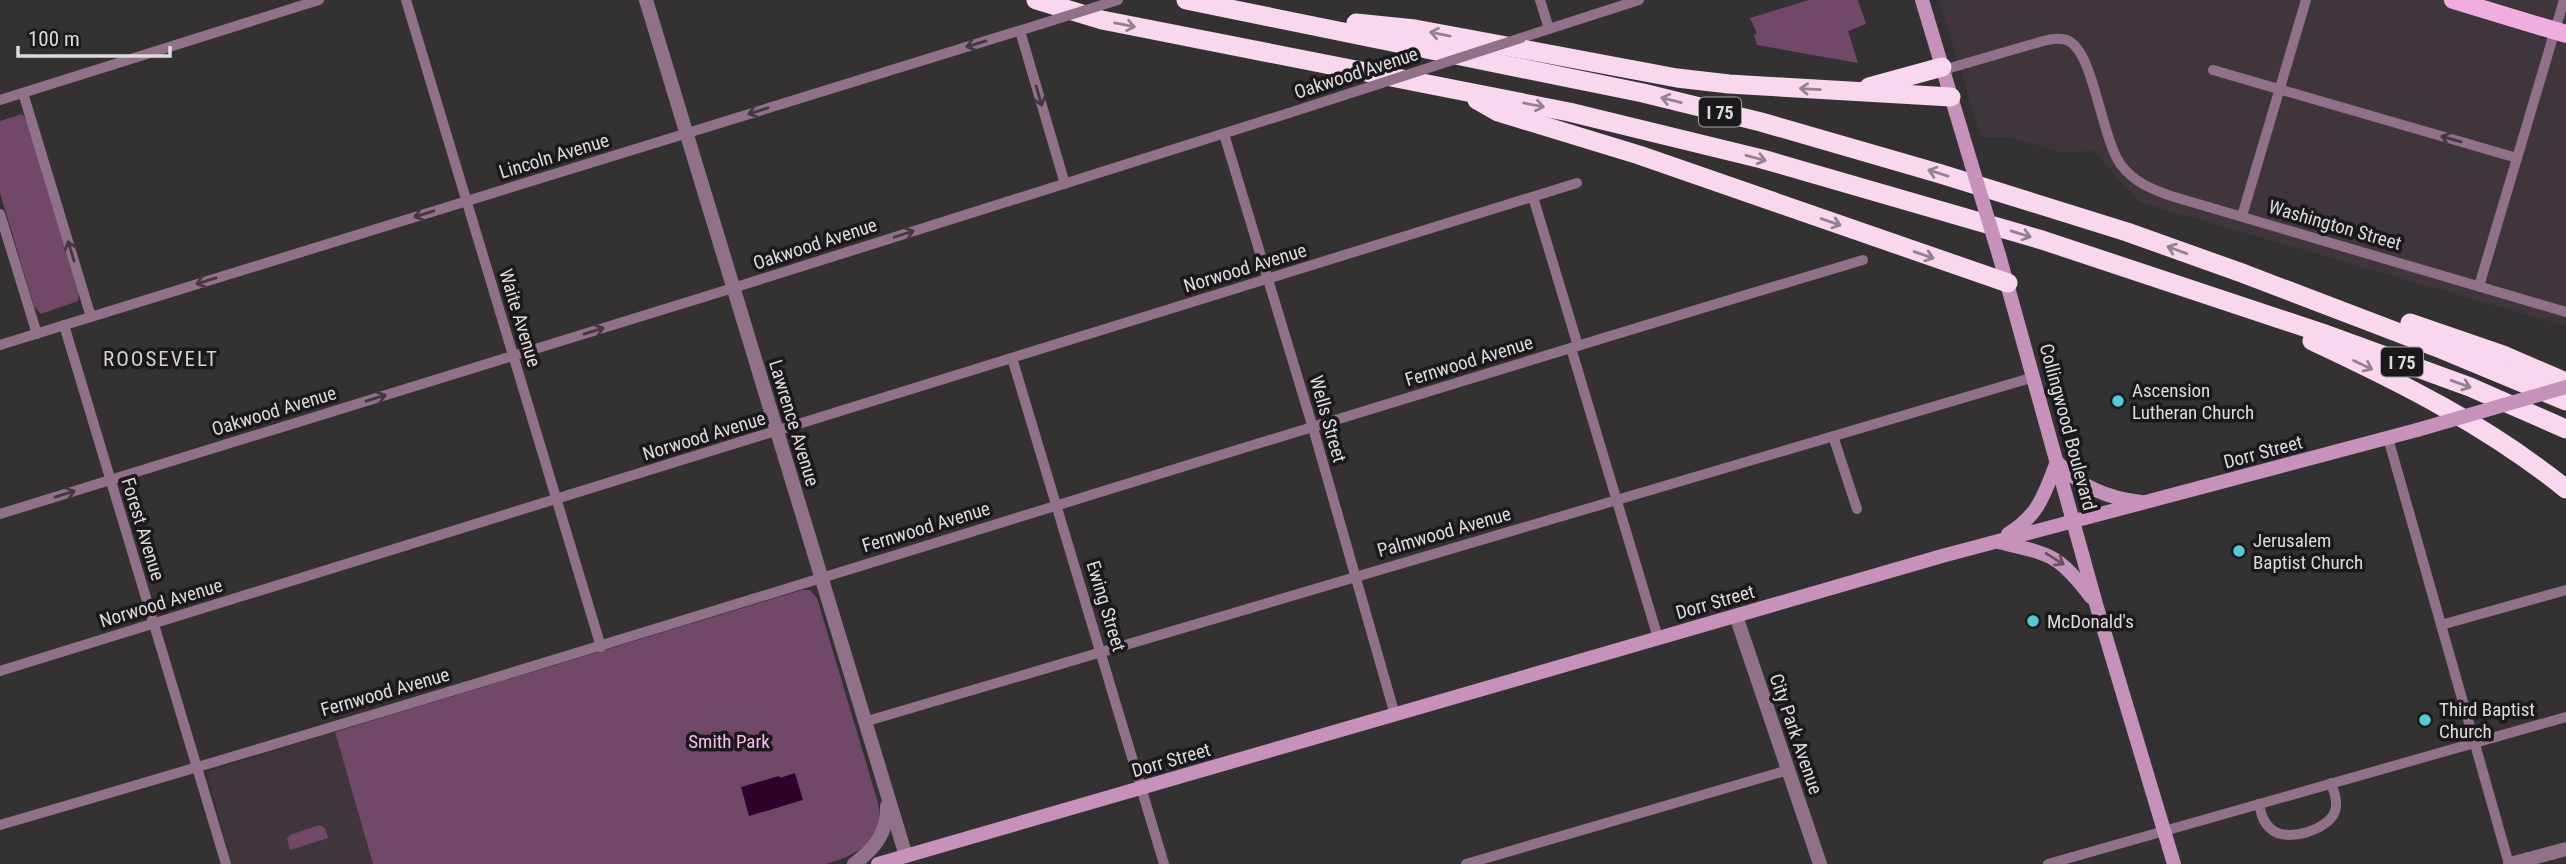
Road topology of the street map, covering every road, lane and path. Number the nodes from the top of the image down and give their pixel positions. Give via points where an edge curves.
1 (319, 0) edge
2 (406, 0) edge
3 (646, 0) edge
4 (1036, 0) edge
5 (1118, 0) edge
6 (1186, 0) edge
7 (1540, 0) edge
8 (1639, 0) edge
9 (1922, 0) edge
10 (2306, 0) edge
11 (2453, 0) edge
12 (2564, 0) edge
13 (1237, 9) junction
14 (1549, 29) junction
15 (1020, 31) junction
16 (2560, 33) edge
17 (1943, 69) junction
18 (2213, 69) dead end
19 (2280, 89) junction
20 (1857, 91) junction
21 (23, 93) junction
22 (1467, 94) junction
23 (1951, 97) junction
24 (0, 100) edge
25 (687, 134) junction
26 (1224, 134) junction
27 (2517, 158) junction
28 (1577, 183) dead end
29 (1065, 184) junction
30 (1533, 197) junction
31 (467, 201) junction
32 (0, 214) edge
33 (2242, 216) junction
34 (1863, 260) dead end
35 (2242, 273) junction
36 (1268, 279) junction
37 (2008, 283) junction
38 (2479, 286) junction
39 (733, 288) junction
40 (2235, 305) junction
41 (2566, 312) edge
42 (91, 317) junction
43 (64, 325) junction
44 (37, 334) junction
45 (0, 345) edge
46 (1574, 347) junction
47 (513, 356) junction
48 (1012, 358) junction
49 (2034, 377) junction
50 (2566, 384) edge
51 (2566, 401) edge
52 (1313, 428) junction
53 (2566, 429) edge
54 (776, 432) junction
55 (1833, 436) junction
56 (2388, 438) junction
57 (2057, 461) junction
58 (110, 480) junction
59 (2566, 489) edge
60 (556, 499) junction
61 (1617, 500) junction
62 (2146, 503) junction
63 (1057, 505) junction
64 (1857, 509) dead end
65 (0, 514) edge
66 (2074, 522) junction
67 (1997, 541) junction
68 (1355, 577) junction
69 (821, 578) junction
70 (2566, 590) edge
71 (2096, 604) junction
72 (1736, 616) junction
73 (153, 624) junction
74 (2441, 625) junction
75 (1658, 638) junction
76 (601, 647) junction
77 (1101, 652) junction
78 (0, 671) edge
79 (1395, 715) junction
80 (2566, 717) edge
81 (864, 722) junction
82 (2474, 742) junction
83 (197, 768) junction
84 (1788, 770) junction
85 (2331, 783) junction
86 (1141, 789) junction
87 (887, 794) junction
88 (2259, 804) junction
89 (0, 825) edge
90 (2165, 831) junction
91 (2566, 849) edge
92 (906, 856) junction
93 (226, 864) edge
94 (854, 864) edge
95 (878, 864) edge
96 (1164, 864) edge
97 (1466, 864) edge
98 (1820, 864) edge
99 (2048, 864) edge
100 (2174, 864) edge
101 (2509, 864) edge

1 - 21 street
2 - 31 street, Waite Avenue
3 - 25 street, Lawrence Avenue
4 -> 22 highway, I 75 via 1102,20
5 - 15 street, Lincoln Avenue, bridge
6 - 13 highway, I 75
7 - 14 street
8 - 14 street, Oakwood Avenue
9 - 17 main road, Collingwood Boulevard
10 - 19 street
11 - 16 main road
12 - 16 street
20 -> 13 highway via 1677,78 1415,29
35 -> 13 highway, I 75 via 2087,219 1761,122
14 - 26 street, Oakwood Avenue, bridge
15 -> 25 street, Lincoln Avenue
15 -> 29 street
16 - 27 street
17 - 20 highway
17 - 23 main road, Collingwood Boulevard
17 - 33 street, Washington Street via 2043,41 2069,41 2084,58 2122,166 2142,184
18 - 19 street
27 -> 19 street
19 - 33 street
20 - 23 highway
21 - 24 street
42 -> 21 street
22 -> 37 highway via 1498,112 1639,155
22 -> 40 highway, I 75 via 1569,112 1762,159 1981,222
23 - 37 main road, Collingwood Boulevard, bridge
25 - 31 street, Lincoln Avenue
25 - 39 street, Lawrence Avenue
26 - 29 street, Oakwood Avenue
26 - 36 street, Wells Street
27 - 38 street
28 - 30 street, Norwood Avenue
39 -> 29 street, Oakwood Avenue
30 - 36 street, Norwood Avenue
30 - 46 street
31 -> 42 street, Lincoln Avenue
31 - 47 street, Waite Avenue
32 - 44 street
33 - 38 street, Washington Street
34 - 46 street, Fernwood Avenue
35 - 50 highway via 2408,322 2503,355
35 - 51 highway, I 75
36 - 48 street, Norwood Avenue
36 - 52 street, Wells Street
37 - 49 main road, Collingwood Boulevard
38 - 41 street, Washington Street
47 -> 39 street, Oakwood Avenue
39 - 54 street, Lawrence Avenue
40 -> 53 highway, I 75 via 2470,387
40 -> 59 highway via 2428,397 2515,450
42 - 43 street, Lincoln Avenue
43 - 44 street, Lincoln Avenue
43 - 58 street, Forest Avenue
44 - 45 street, Lincoln Avenue
46 - 52 street, Fernwood Avenue
46 - 61 street
58 -> 47 street, Oakwood Avenue
47 - 60 street, Waite Avenue
48 - 54 street, Norwood Avenue
48 - 63 street, Ewing Street
49 - 55 street, Palmwood Avenue
49 - 57 main road, Collingwood Boulevard
50 - 56 main road, Dorr Street, bridge
52 - 63 street, Fernwood Avenue
52 - 68 street, Wells Street
54 - 60 street, Norwood Avenue
54 - 69 street, Lawrence Avenue
55 - 61 street, Palmwood Avenue
55 - 64 street
56 - 62 main road, Dorr Street
56 - 74 street
57 - 62 main road via 2088,488
57 - 66 main road, Collingwood Boulevard
57 - 67 main road via 2038,509
65 -> 58 street, Oakwood Avenue
58 - 73 street, Forest Avenue
60 - 73 street, Norwood Avenue
60 - 76 street, Waite Avenue
61 - 68 street, Palmwood Avenue
61 - 75 street
62 - 66 main road, Dorr Street
63 - 69 street, Fernwood Avenue
63 - 77 street, Ewing Street
66 - 67 main road, Dorr Street
66 - 71 main road, Collingwood Boulevard
67 -> 71 main road via 2048,554 2077,579
67 - 72 main road, Dorr Street
68 - 77 street, Palmwood Avenue
68 - 79 street, Wells Street
69 - 76 street, Fernwood Avenue
69 - 81 street, Lawrence Avenue
70 - 74 street
71 - 90 main road, Collingwood Boulevard
72 - 75 main road, Dorr Street
72 - 84 street, City Park Avenue
73 - 78 street, Norwood Avenue
73 - 83 street, Forest Avenue
74 - 82 street
75 - 79 main road, Dorr Street
76 - 83 street, Fernwood Avenue
77 - 81 street, Palmwood Avenue
77 - 86 street, Ewing Street
79 - 86 main road, Dorr Street
80 - 82 street
81 - 87 street, Lawrence Avenue
82 - 85 street
82 - 101 street
83 - 89 street, Fernwood Avenue
83 - 93 street, Forest Avenue
84 - 97 street
84 - 98 street, City Park Avenue
85 - 88 street
85 - 88 street via 2337,803 2333,816 2306,831 2276,832 2264,820
86 - 92 main road, Dorr Street
86 - 96 street, Ewing Street
87 - 92 street, Lawrence Avenue
87 - 94 street via 887,821 881,835
88 - 90 street
90 - 99 street
90 - 100 main road, Collingwood Boulevard
91 - 101 street
92 - 95 main road, Dorr Street

